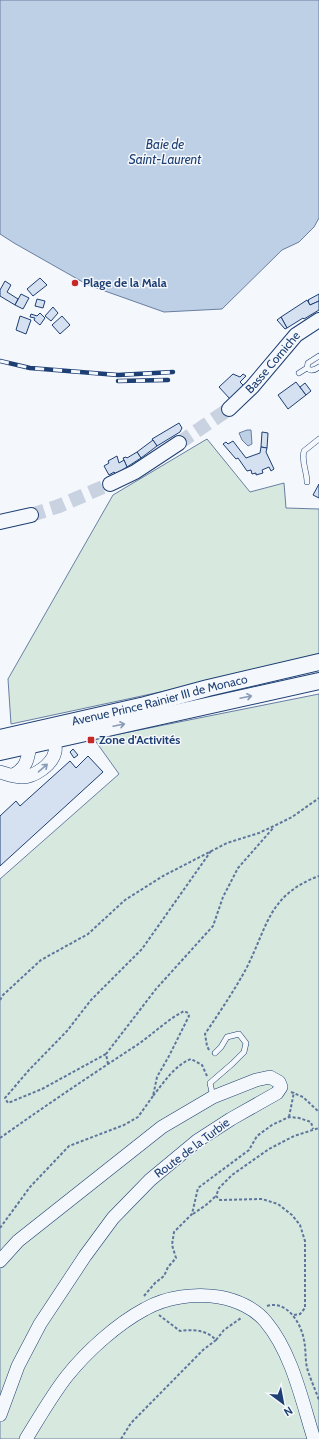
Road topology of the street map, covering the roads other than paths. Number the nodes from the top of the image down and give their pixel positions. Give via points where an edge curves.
1 (319, 320) edge
2 (319, 356) edge
3 (319, 367) edge
4 (307, 368) junction
5 (299, 373) dead end
6 (229, 408) tunnel mouth
7 (319, 439) edge
8 (179, 443) tunnel mouth
9 (307, 482) dead end
10 (110, 484) tunnel mouth
11 (32, 515) tunnel mouth
12 (0, 522) edge
13 (319, 662) edge
14 (319, 682) edge
15 (0, 738) edge
16 (38, 738) junction
17 (0, 752) edge
18 (6, 774) edge
19 (215, 1053) road end
20 (213, 1097) junction
21 (0, 1260) edge
22 (0, 1415) edge
23 (26, 1439) edge
24 (314, 1439) edge

1 - 6 main road, Basse Corniche via 296,336 252,387
2 - 4 lane via 308,363
3 - 4 lane via 313,370
4 - 5 lane
7 - 9 lane via 304,451 303,462
8 - 10 main road via 136,472
11 - 12 main road
13 - 16 main road, Avenue Prince Rainier III de Monaco via 64,724
16 -> 14 main road, Avenue Prince Rainier III de Monaco
15 - 16 main road, Avenue Prince Rainier III de Monaco
16 - 17 main road, Avenue Prince Rainier III de Monaco
16 - 18 street via 27,763 19,772
18 -> 16 street via 34,775 54,756 55,750
19 - 20 lane via 227,1037 239,1034 246,1043 244,1052 210,1083
20 - 21 street, Route de la Turbie via 162,1127 18,1240
20 - 22 street, Route de la Turbie via 264,1078 274,1078 280,1084 280,1089 276,1093 231,1118 184,1152 150,1180 113,1218 84,1256 40,1324 18,1366
23 - 24 street via 68,1375 96,1346 129,1319 146,1309 195,1295 228,1299 242,1304 265,1320 285,1353

